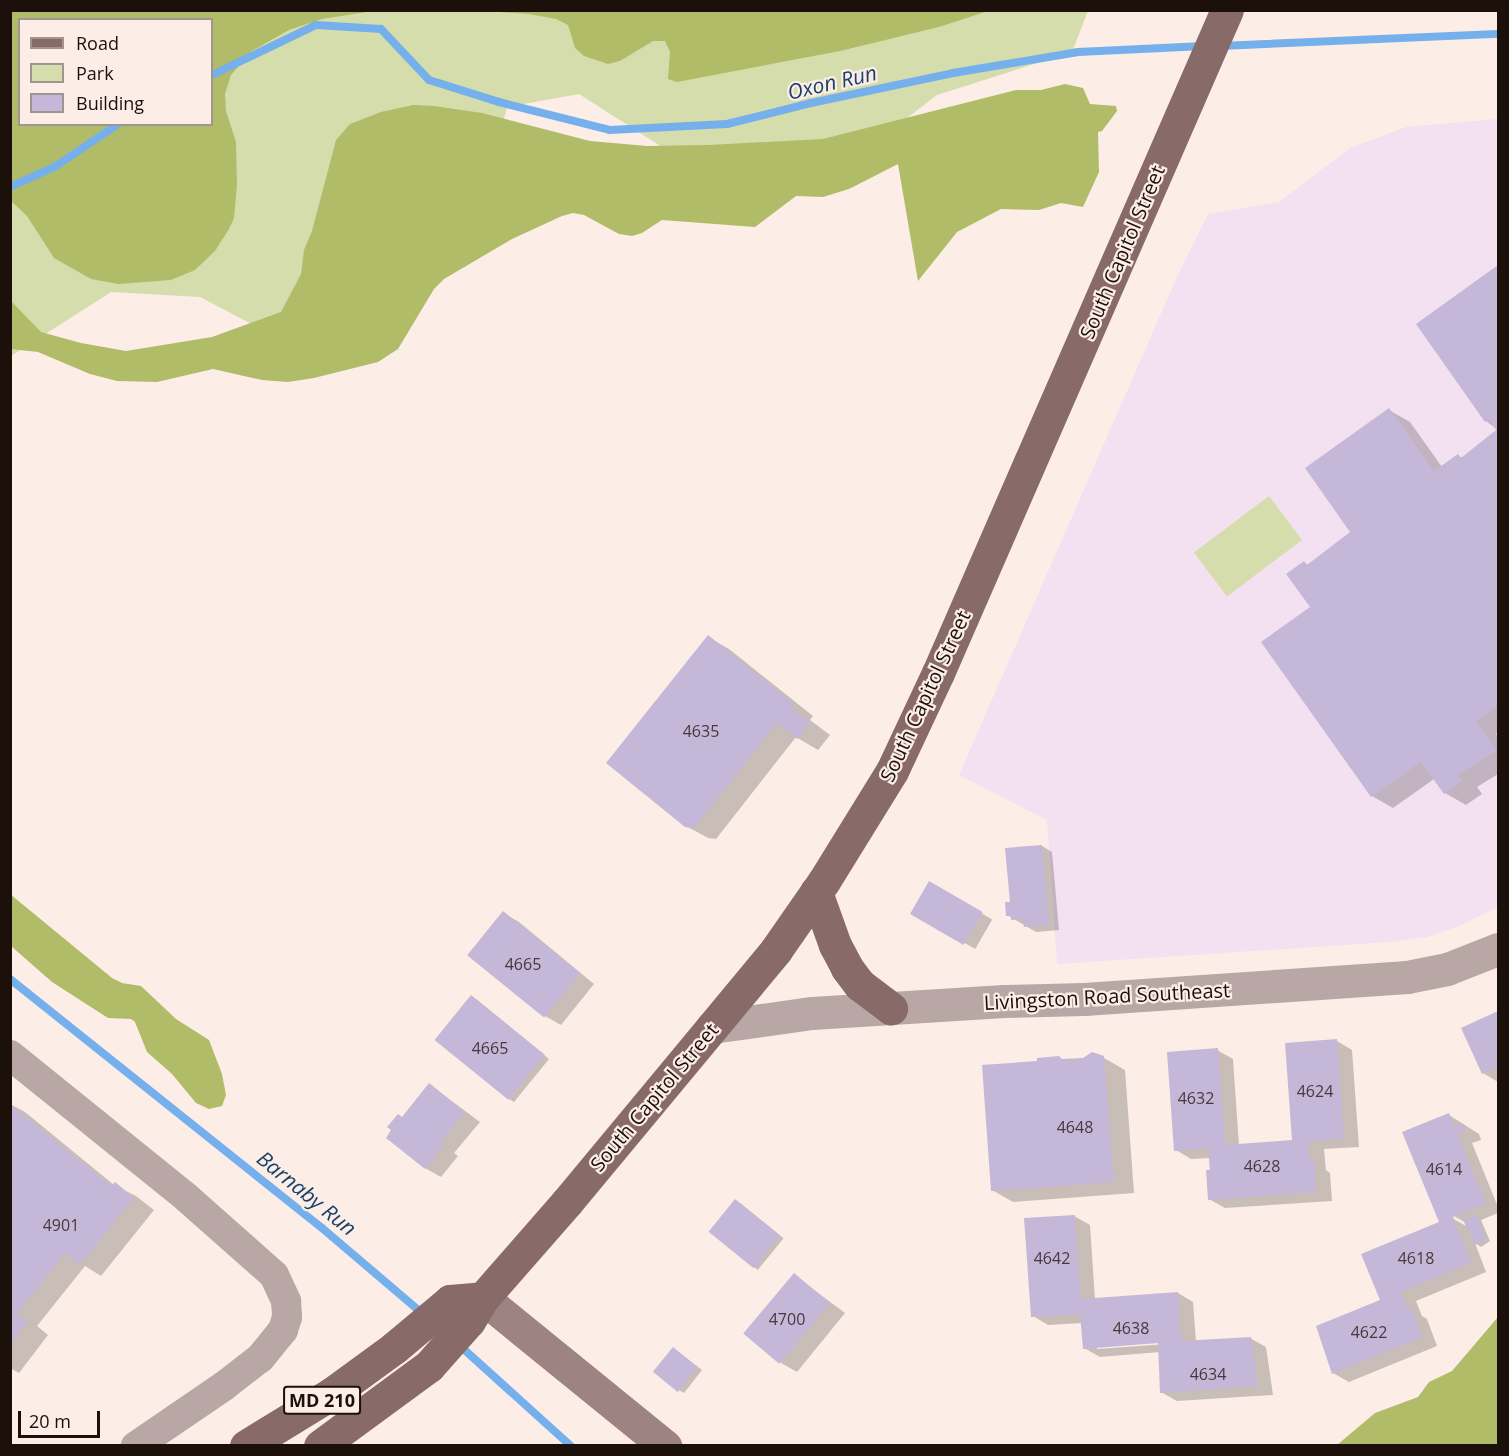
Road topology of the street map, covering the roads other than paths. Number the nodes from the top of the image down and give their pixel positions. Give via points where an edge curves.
1 (1227, 10) edge
2 (816, 892) junction
3 (1498, 949) edge
4 (891, 1008) junction
5 (712, 1027) junction
6 (10, 1055) edge
7 (468, 1307) junction
8 (136, 1446) edge
9 (246, 1446) edge
10 (320, 1446) edge
11 (665, 1446) edge

1 - 2 main road, South Capitol Street via 892,771
2 - 4 main road via 847,968 860,985
2 - 5 main road, South Capitol Street via 776,950
3 - 4 street, Livingston Road Southeast via 1454,967 1407,977
4 - 5 street, Livingston Road Southeast via 812,1013
5 - 7 main road, South Capitol Street
6 - 8 street via 187,1198 274,1275 286,1301 283,1330 260,1358
7 - 9 main road, MD 210 via 394,1348 331,1394
7 - 10 main road, MD 210 via 429,1366
7 - 11 main road

